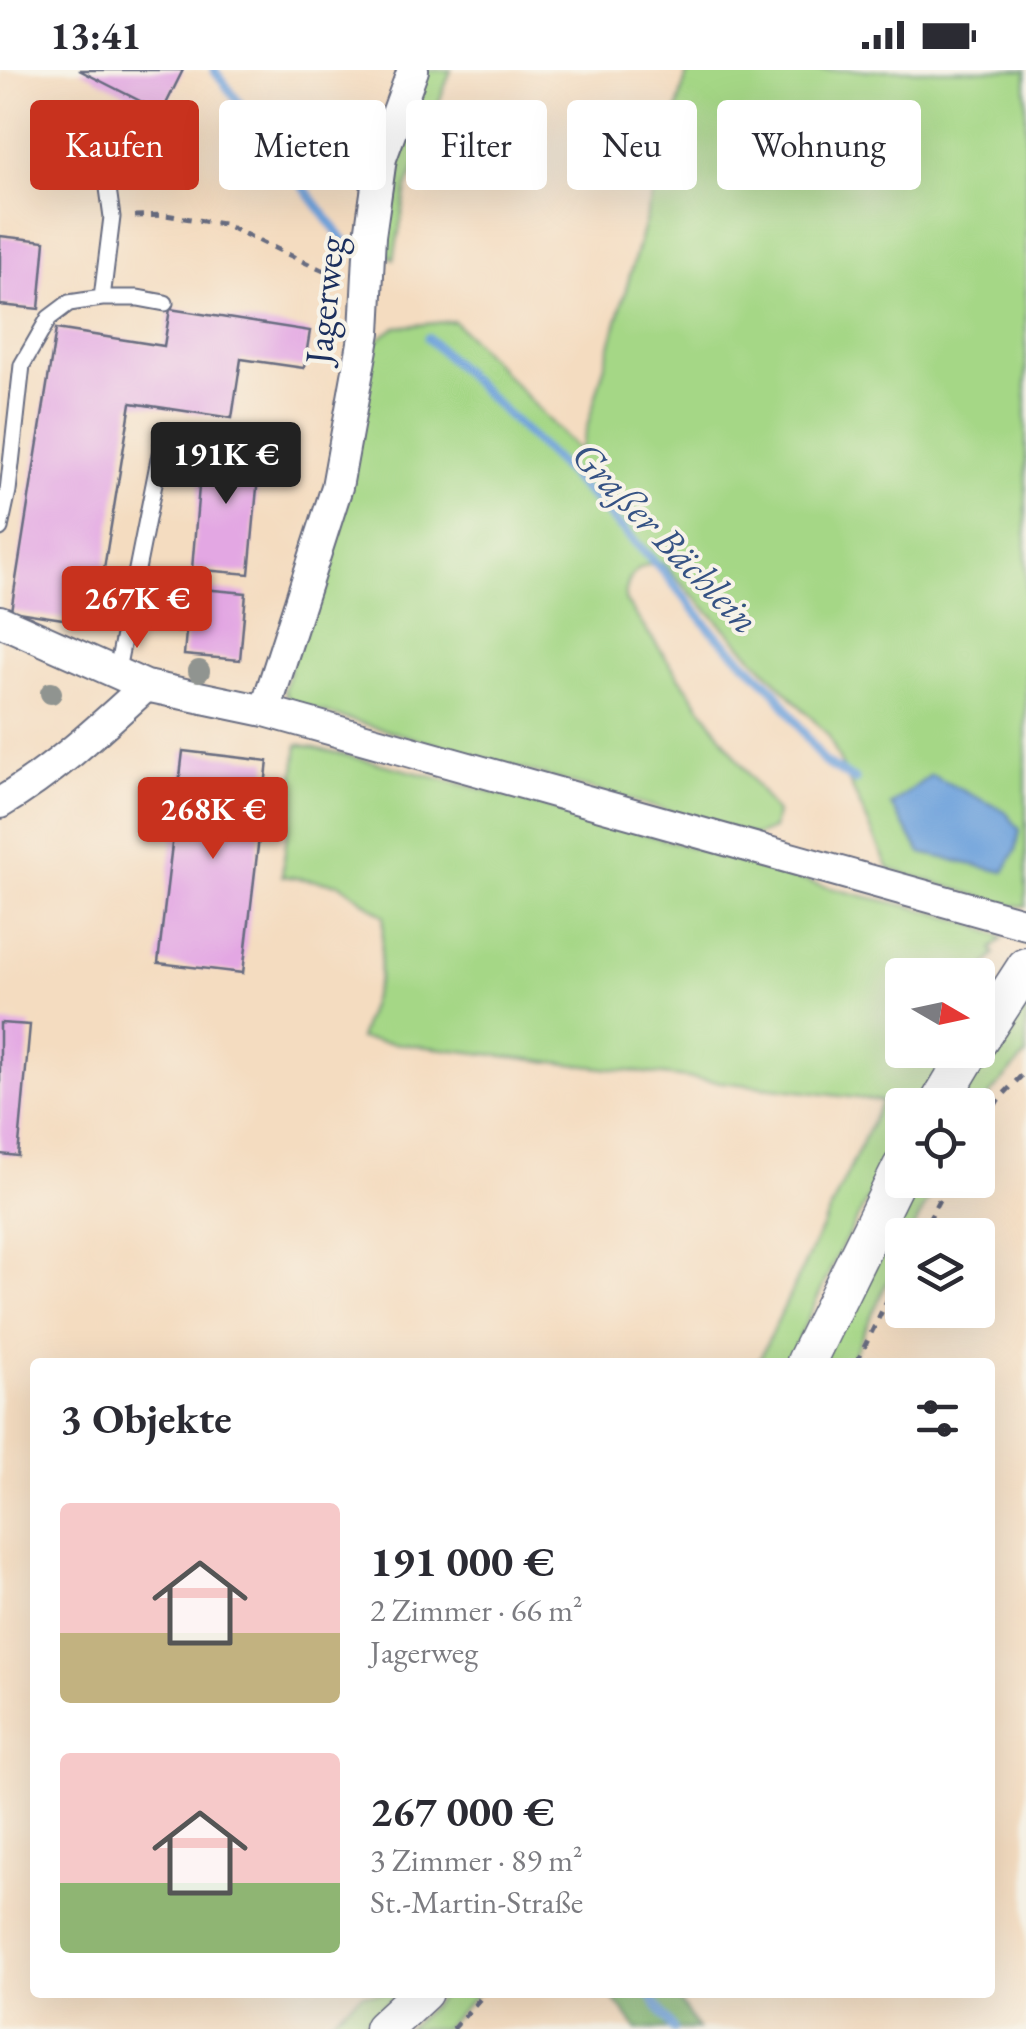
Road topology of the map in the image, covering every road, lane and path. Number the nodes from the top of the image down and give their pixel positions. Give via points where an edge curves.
1 (413, 70) edge
2 (108, 190) edge
3 (112, 217) junction
4 (367, 289) junction
5 (102, 298) junction
6 (165, 303) dead end
7 (164, 434) dead end
8 (0, 528) edge
9 (0, 621) edge
10 (116, 675) junction
11 (146, 686) junction
12 (265, 711) junction
13 (0, 802) edge
14 (1026, 924) edge
15 (1026, 967) edge
16 (995, 1015) edge
17 (1026, 1071) edge
18 (995, 1105) edge
19 (887, 1198) edge
20 (885, 1305) edge
21 (808, 1358) edge
22 (859, 1358) edge
23 (417, 1998) edge
24 (480, 1998) edge
25 (383, 2029) edge
26 (452, 2029) edge

1 - 4 street, Jagerweg via 381,158
2 - 3 lane
3 - 4 path via 165,215 224,224
3 - 5 lane
4 - 12 street, Jagerweg via 337,488
5 - 6 lane
5 - 8 lane via 68,303 49,318 22,365
7 - 10 lane
9 - 10 street
10 - 11 street
11 - 12 street
11 - 13 street via 32,784
12 - 14 street
15 - 16 street
17 - 18 path
19 - 21 street
20 - 22 path
23 - 25 street
24 - 26 path

